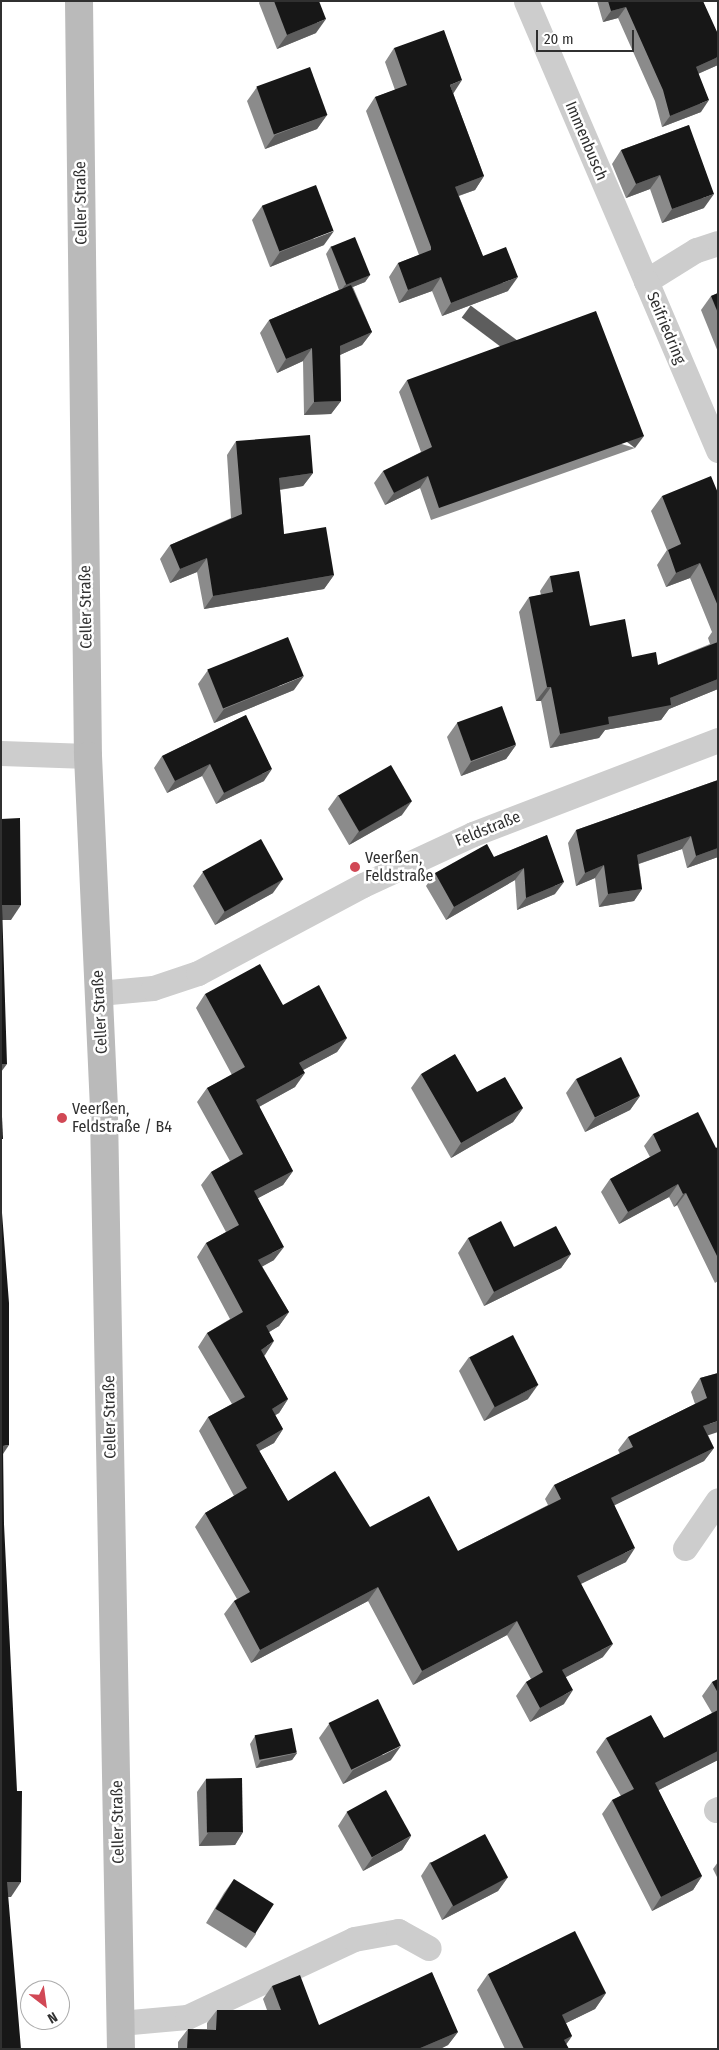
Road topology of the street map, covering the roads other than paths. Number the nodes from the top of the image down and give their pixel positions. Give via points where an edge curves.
1 (79, 1) edge
2 (526, 1) edge
3 (718, 243) edge
4 (646, 281) junction
5 (718, 450) edge
6 (718, 740) edge
7 (1, 753) edge
8 (88, 756) junction
9 (99, 993) junction
10 (718, 1500) edge
11 (685, 1548) dead end
12 (429, 1948) dead end
13 (120, 2036) edge

1 - 8 street, Celler Straße
2 - 4 street, Immenbusch
3 - 4 street, Seifriedring via 696,250
4 - 5 street, Seifriedring
6 - 9 street, Feldstraße via 473,834 363,886 198,973 153,988
7 - 8 street
8 - 9 street, Celler Straße
9 - 13 street, Celler Straße via 104,1114
10 - 11 street
12 - 13 street, Celler Straße via 398,1932 354,1938 187,2017

